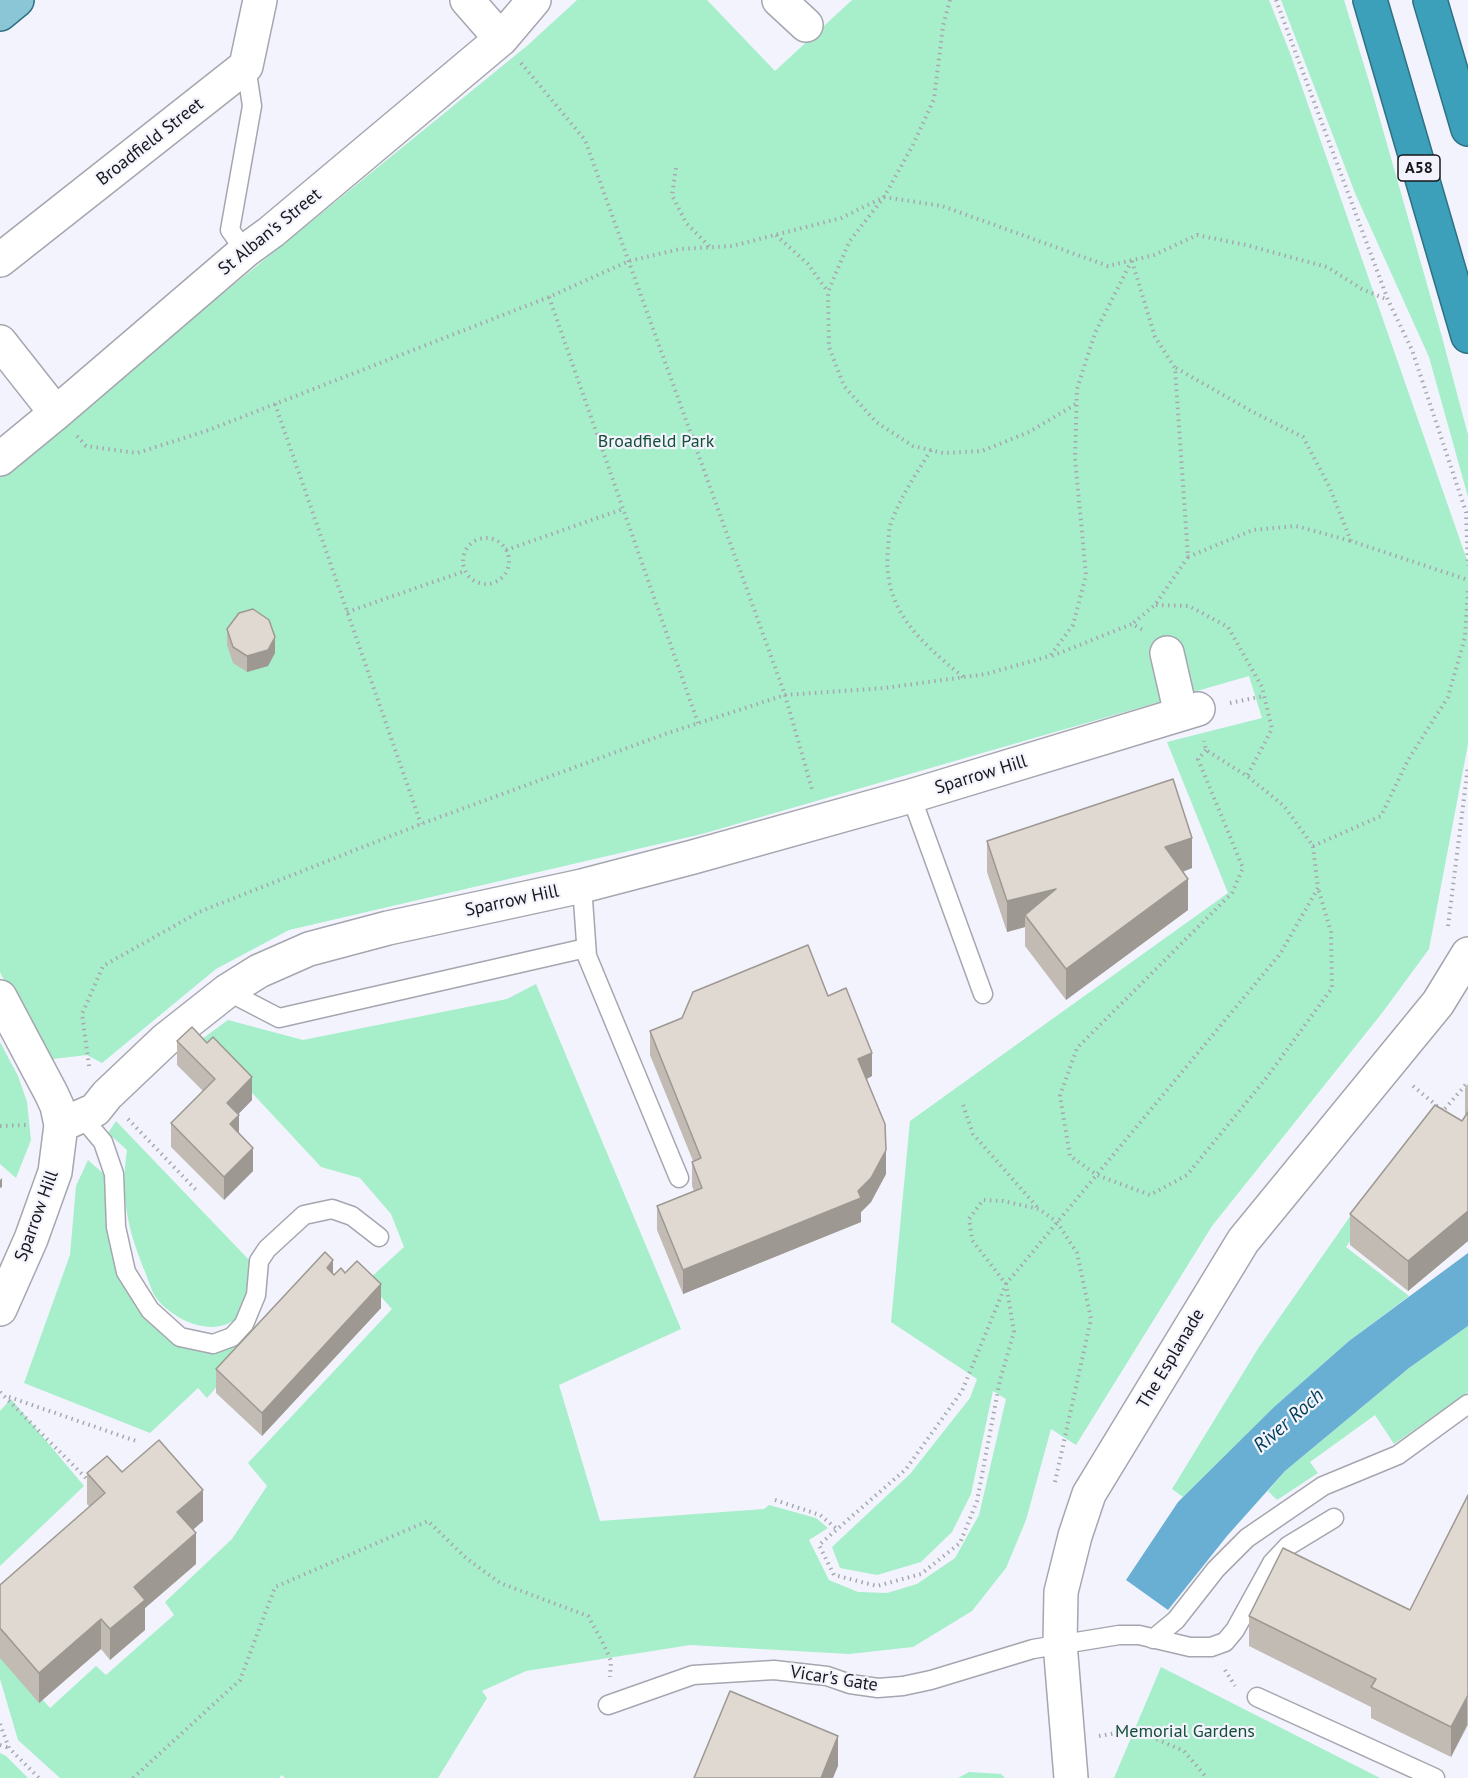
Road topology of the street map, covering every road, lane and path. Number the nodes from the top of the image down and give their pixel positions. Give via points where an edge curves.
1 (17, 0) edge
2 (260, 0) edge
3 (467, 0) edge
4 (534, 0) edge
5 (779, 0) edge
6 (950, 0) edge
7 (1276, 0) edge
8 (1370, 0) edge
9 (1430, 0) edge
10 (0, 14) edge
11 (806, 25) dead end
12 (501, 39) junction
13 (246, 66) junction
14 (1468, 129) edge
15 (676, 168) dead end
16 (884, 197) junction
17 (775, 235) junction
18 (711, 247) junction
19 (245, 250) junction
20 (0, 260) edge
21 (1132, 260) junction
22 (628, 261) junction
23 (828, 292) junction
24 (549, 297) junction
25 (1388, 300) junction
26 (1468, 336) edge
27 (0, 342) edge
28 (1175, 368) junction
29 (275, 404) junction
30 (1076, 404) junction
31 (56, 413) junction
32 (931, 450) junction
33 (0, 459) edge
34 (623, 509) junction
35 (1466, 512) junction
36 (1468, 521) edge
37 (1351, 541) junction
38 (506, 550) junction
39 (1188, 557) junction
40 (1468, 566) edge
41 (465, 571) junction
42 (1468, 580) edge
43 (1468, 589) edge
44 (1155, 605) junction
45 (347, 612) junction
46 (1132, 624) junction
47 (1167, 653) joint
48 (1050, 656) junction
49 (963, 677) junction
50 (784, 695) junction
51 (1189, 712) junction
52 (698, 723) junction
53 (1206, 750) junction
54 (1468, 766) edge
55 (1248, 776) junction
56 (911, 796) junction
57 (822, 821) junction
58 (421, 824) junction
59 (1313, 846) junction
60 (582, 886) junction
61 (1318, 888) junction
62 (1457, 945) edge
63 (586, 948) junction
64 (1468, 974) edge
65 (1468, 980) edge
66 (227, 991) junction
67 (983, 994) dead end
68 (0, 997) edge
69 (1438, 1003) junction
70 (1388, 1064) junction
71 (1468, 1082) edge
72 (963, 1105) dead end
73 (86, 1112) junction
74 (1097, 1174) junction
75 (679, 1178) dead end
76 (195, 1190) dead end
77 (1039, 1209) junction
78 (1057, 1222) junction
79 (378, 1237) dead end
80 (1006, 1284) junction
81 (0, 1309) edge
82 (0, 1392) edge
83 (6, 1396) junction
84 (1468, 1404) edge
85 (136, 1441) dead end
86 (92, 1485) edge
87 (1054, 1489) dead end
88 (775, 1500) dead end
89 (1334, 1518) dead end
90 (837, 1528) junction
91 (1153, 1639) junction
92 (1060, 1643) junction
93 (1211, 1647) junction
94 (611, 1661) dead end
95 (1257, 1697) joint
96 (608, 1705) dead end
97 (0, 1724) edge
98 (1068, 1741) junction
99 (0, 1745) edge
100 (9, 1748) junction
101 (39, 1778) edge
102 (133, 1778) edge
103 (1071, 1778) edge
104 (1207, 1778) edge
105 (1435, 1778) edge

1 - 10 main road
2 - 13 street
3 - 12 street
4 - 12 street, St Alban's Street
5 - 11 street
6 - 16 path via 934,99
7 - 25 path
8 - 26 highway, A58
9 - 14 highway
12 - 19 street, St Alban's Street
12 - 22 path via 585,140
13 - 19 lane via 252,106 231,230
13 - 20 street, Broadfield Street
15 - 18 path via 672,195 686,223
16 - 17 path via 841,218
16 - 21 path via 942,206 1108,266
16 - 23 path via 849,242
17 - 18 path
17 - 23 path via 808,264
18 - 22 path via 680,249
19 - 31 street, St Alban's Street
21 - 25 path via 1154,255 1197,235 1327,267
21 - 28 path via 1155,337
21 - 30 path via 1095,333
22 - 24 path
22 - 50 path
23 - 32 path via 829,347 844,386 876,422 914,446
24 - 29 path
24 - 34 path
25 - 35 path via 1412,350
27 - 31 street
28 - 37 path via 1303,437 1329,486
28 - 39 path
29 - 31 path via 137,453 86,446
29 - 45 path
30 - 32 path via 1029,432 982,451
30 - 48 path via 1075,459 1086,575 1073,625
31 - 33 street, St Alban's Street
32 - 49 path via 902,496 890,525 886,571 909,628
34 - 38 path
34 - 52 path
35 - 36 path
35 - 40 path
37 - 39 path via 1296,526 1253,530
37 - 42 path
38 - 41 path via 493,540 478,540 466,550
38 - 41 path via 509,565 494,583 476,582
39 - 44 path
41 - 45 path
43 - 59 path via 1465,638 1448,697 1408,760 1381,816
44 - 46 path
44 - 55 path via 1189,606 1228,627 1262,687 1272,729
45 - 58 path
46 - 47 path via 1164,640
46 - 48 path
47 - 51 street
48 - 49 path
49 - 50 path via 885,688
50 - 52 path
50 - 57 path
51 - 53 path
51 - 56 street, Sparrow Hill
52 - 58 path
53 - 55 path
53 - 74 path via 1198,759 1243,868 1232,893 1077,1048 1060,1096 1064,1127 1070,1156
54 - 62 path
55 - 59 path via 1284,806
56 - 57 street, Sparrow Hill
56 - 67 lane
57 - 60 street, Sparrow Hill
58 - 73 path via 199,912 103,966 82,1014
59 - 61 path
60 - 63 lane
60 - 66 street, Sparrow Hill via 309,949 259,971
61 - 74 path via 1280,954
61 - 74 path via 1331,932 1332,988 1267,1077 1187,1175 1150,1195
62 - 69 street, The Esplanade
63 - 66 lane via 279,1018
63 - 75 lane
64 - 69 street, The Esplanade
65 - 69 street, The Esplanade
66 - 73 street, Sparrow Hill via 165,1040
68 - 73 street via 57,1106
69 - 70 street, The Esplanade
70 - 71 path via 1443,1111
70 - 92 street, The Esplanade via 1243,1241 1089,1494 1061,1592
72 - 77 path via 973,1134
73 - 76 path
73 - 79 lane via 103,1142 114,1174 116,1227 126,1272 150,1310 180,1337 213,1344 232,1337 244,1324 256,1295 259,1261 304,1215 332,1209 352,1216
73 - 81 street, Sparrow Hill via 55,1172
74 - 78 path
77 - 78 path
77 - 80 path via 983,1200 969,1219 972,1240
78 - 80 path
78 - 87 path via 1077,1253 1091,1319
80 - 90 path via 962,1391 906,1469
80 - 90 path via 1014,1332 1000,1380 977,1501 960,1543 921,1574 877,1586 834,1575 819,1545
82 - 83 path
83 - 85 path
83 - 86 path
84 - 91 lane via 1398,1455 1323,1486 1247,1538 1216,1569 1176,1620
88 - 90 path via 820,1515
89 - 93 lane via 1288,1546 1272,1563 1235,1630 1225,1642
91 - 92 lane, Vicar's Gate via 1119,1635
91 - 93 lane, Vicar's Gate
92 - 96 lane, Vicar's Gate via 903,1686 878,1688 827,1676 774,1670 739,1672 693,1675
92 - 98 street, The Esplanade
93 - 95 path via 1234,1686
94 - 102 path via 588,1616 500,1583 466,1558 428,1521 275,1587 240,1680
95 - 105 lane
97 - 100 path
98 - 103 street, The Esplanade
98 - 104 path via 1134,1730 1184,1751
99 - 100 path
100 - 101 path

